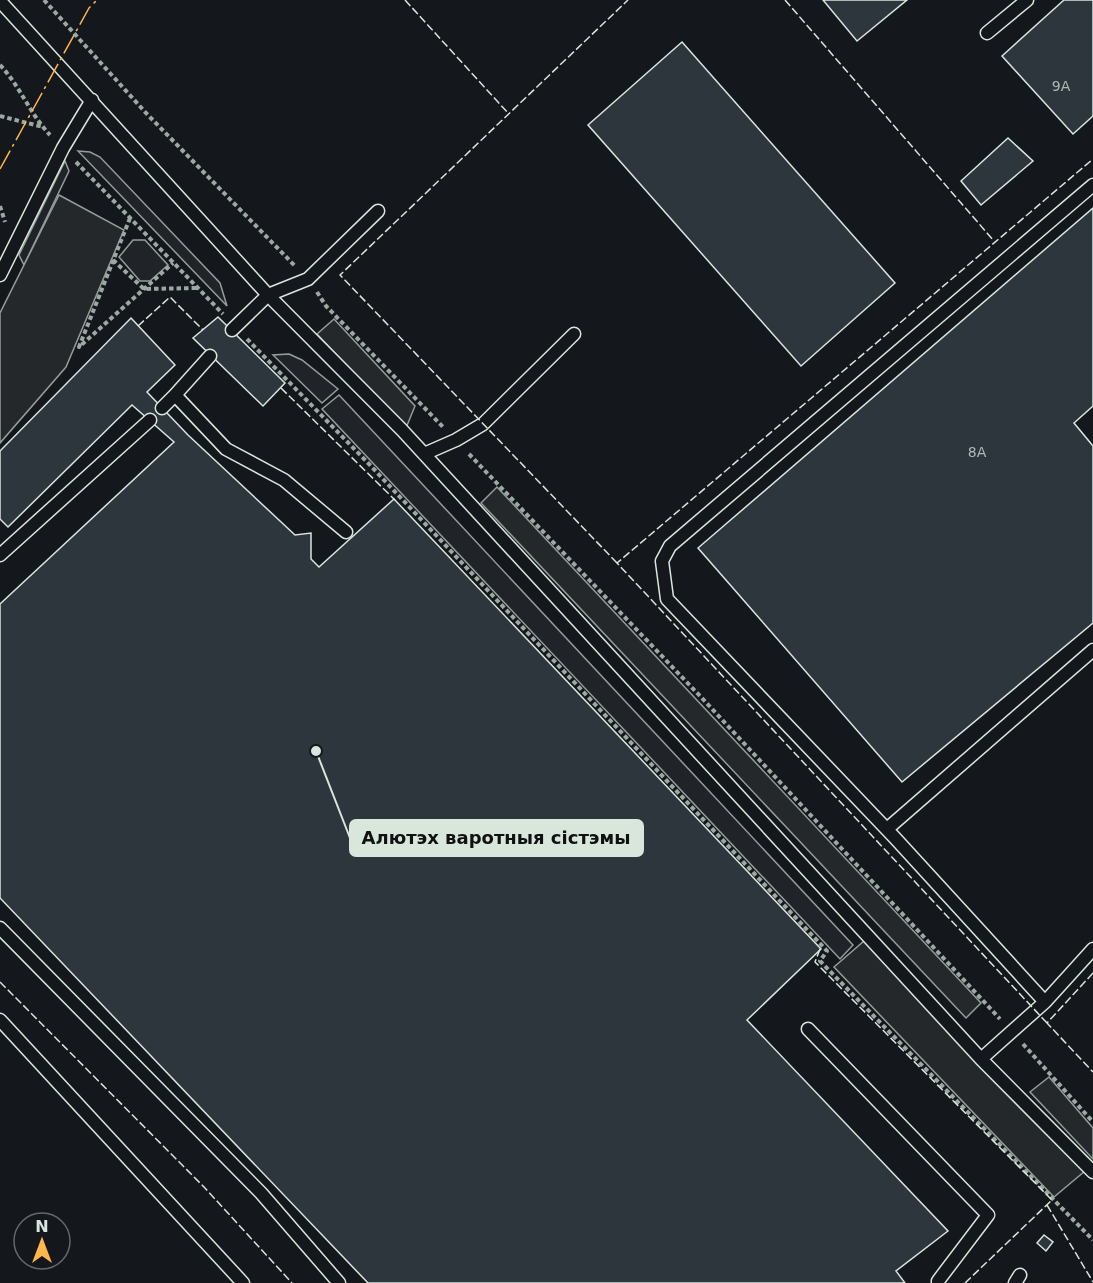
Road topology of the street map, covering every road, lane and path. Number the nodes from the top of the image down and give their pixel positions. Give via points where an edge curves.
1 (44, 0) edge
2 (1027, 0) edge
3 (0, 1) edge
4 (987, 33) dead end
5 (0, 65) edge
6 (92, 100) junction
7 (0, 117) edge
8 (43, 127) junction
9 (63, 148) junction
10 (1093, 185) edge
11 (378, 211) dead end
12 (130, 218) junction
13 (113, 260) junction
14 (173, 263) junction
15 (0, 275) edge
16 (308, 279) junction
17 (197, 288) junction
18 (144, 289) junction
19 (268, 295) junction
20 (234, 329) junction
21 (574, 334) dead end
22 (210, 356) dead end
23 (175, 395) junction
24 (162, 408) dead end
25 (150, 420) dead end
26 (456, 440) junction
27 (424, 454) junction
28 (346, 532) dead end
29 (0, 555) edge
30 (1093, 650) edge
31 (887, 829) junction
32 (0, 928) edge
33 (1093, 949) edge
34 (1045, 1002) junction
35 (0, 1020) edge
36 (808, 1029) dead end
37 (1012, 1031) junction
38 (981, 1059) junction
39 (1093, 1122) edge
40 (1093, 1172) edge
41 (1093, 1240) edge
42 (243, 1283) edge
43 (339, 1283) edge
44 (938, 1283) edge

1 - 16 path via 146,113
2 - 4 lane
3 - 6 lane
5 - 8 path
6 - 9 lane
6 - 19 lane
7 - 8 path
8 - 9 path
9 - 12 path
9 - 15 lane
10 - 31 lane via 670,546 662,561 667,599
11 - 16 lane
12 - 13 path
12 - 14 path
13 - 18 path
13 - 18 path via 79,347
14 - 17 path
14 - 18 path
16 - 19 lane
16 - 26 path via 326,306
17 - 18 path
17 - 20 path
19 - 20 lane
19 - 27 lane
20 - 41 path via 368,463 827,951 820,961
21 - 26 lane via 483,424
22 - 23 lane
23 - 24 lane
23 - 28 lane via 226,449 284,480
25 - 29 lane
26 - 27 lane
26 - 37 path
27 - 38 lane
30 - 31 lane
31 - 34 lane
32 - 43 lane via 261,1193
33 - 34 lane
34 - 37 lane
35 - 42 lane
36 - 44 lane via 988,1215
37 - 38 lane
37 - 39 path
38 - 40 lane

